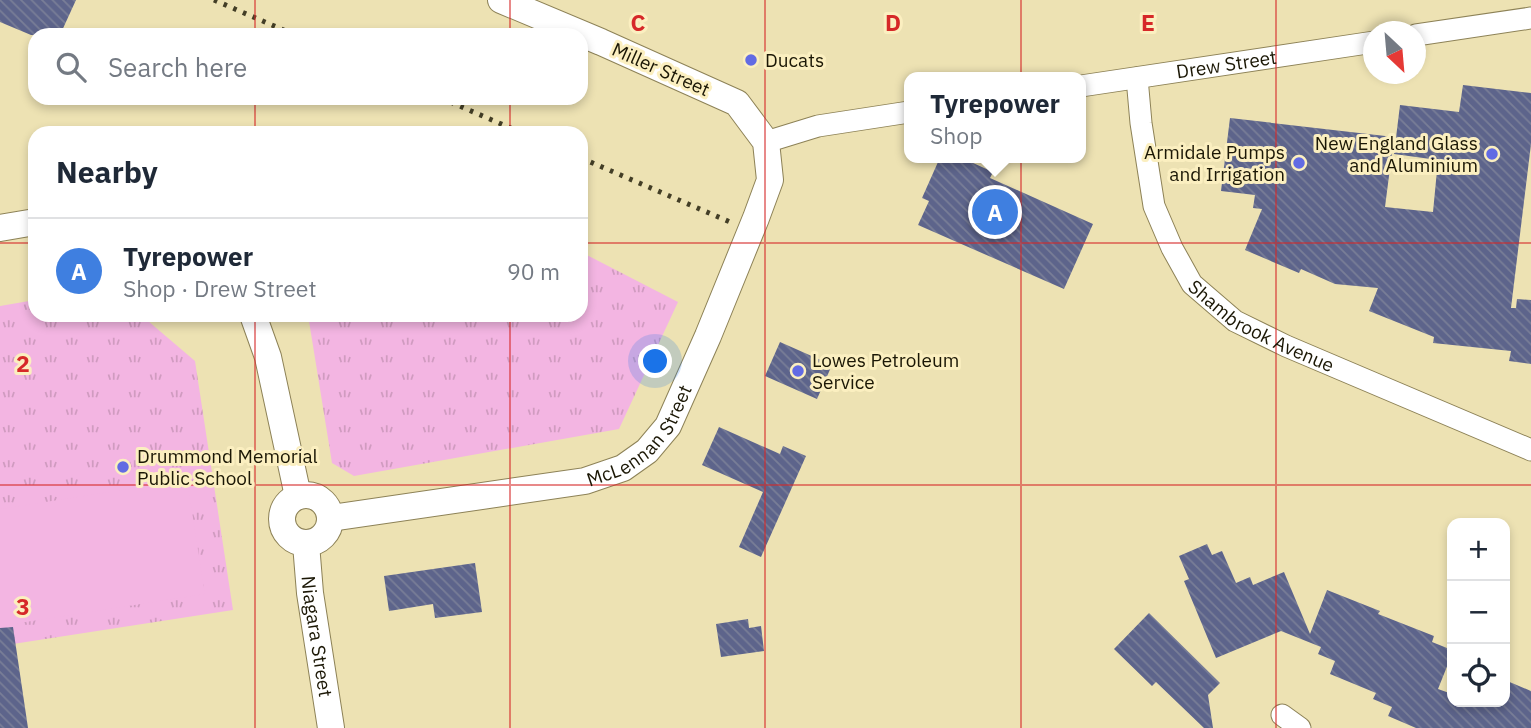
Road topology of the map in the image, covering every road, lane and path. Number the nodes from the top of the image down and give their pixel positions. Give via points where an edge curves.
1 (501, 0) edge
2 (1531, 18) edge
3 (568, 28) edge
4 (1426, 34) edge
5 (588, 37) edge
6 (1363, 44) edge
7 (1137, 78) junction
8 (1086, 85) edge
9 (904, 113) edge
10 (766, 142) junction
11 (28, 223) edge
12 (0, 228) edge
13 (256, 322) edge
14 (1531, 450) edge
15 (298, 496) junction
16 (331, 518) junction
17 (306, 544) junction
18 (1282, 715) dead end
19 (331, 728) edge
20 (1300, 728) edge

1 - 3 street, Miller Street
2 - 4 street
5 - 10 street, Miller Street via 737,103
6 - 7 street, Drew Street
7 - 8 street, Drew Street
7 - 14 street, Shambrook Avenue via 1154,206 1192,284 1235,321 1286,346
9 - 10 street via 818,126
10 - 16 street, McLennan Street via 770,180 757,218 668,426 647,451 623,468 585,481
11 - 12 street
13 - 15 street
15 - 16 street via 320,499
15 - 17 street via 289,500 281,518 288,536
16 - 17 street via 321,539
17 - 19 street, Niagara Street
18 - 20 street

